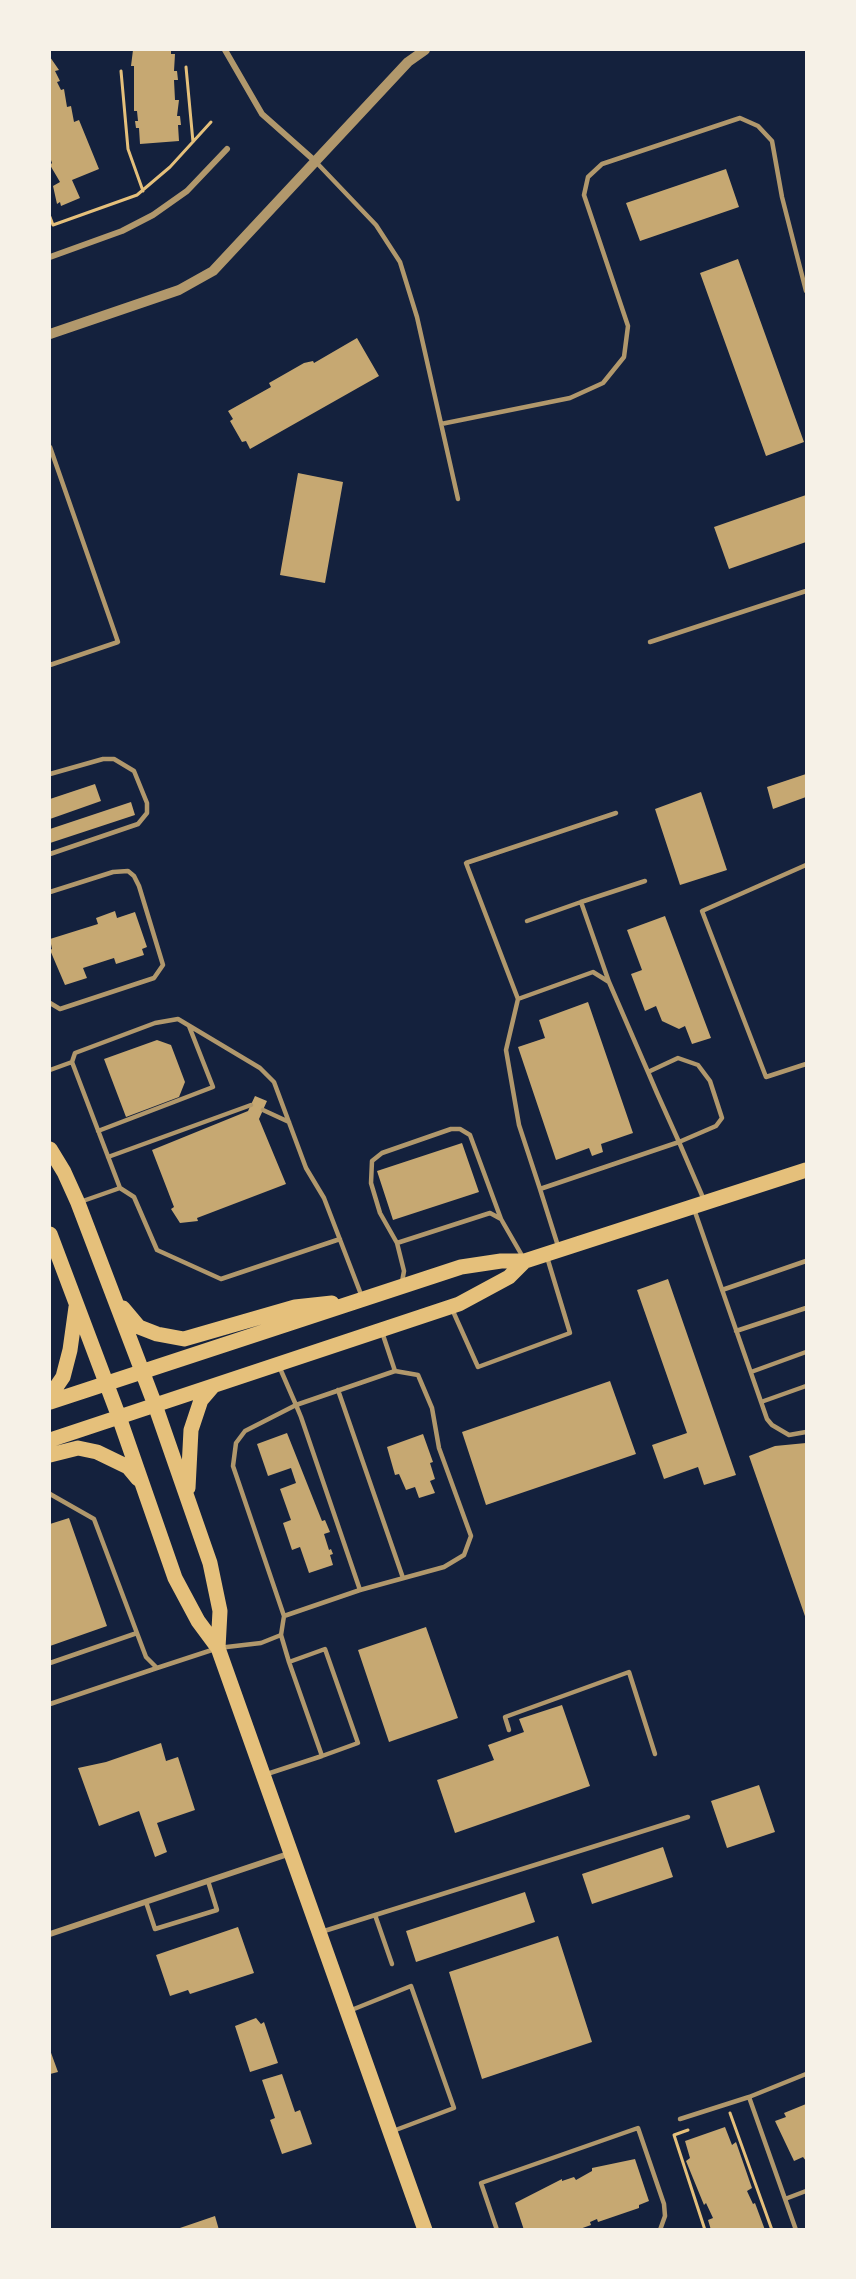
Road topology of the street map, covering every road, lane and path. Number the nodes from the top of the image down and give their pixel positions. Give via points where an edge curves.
1 (225, 50) edge
2 (425, 50) edge
3 (186, 67) dead end
4 (121, 71) dead end
5 (211, 122) dead end
6 (193, 142) junction
7 (227, 149) dead end
8 (315, 161) junction
9 (143, 191) junction
10 (50, 217) edge
11 (50, 257) edge
12 (807, 291) edge
13 (50, 334) edge
14 (441, 424) junction
15 (50, 447) edge
16 (458, 499) dead end
17 (807, 591) edge
18 (650, 642) dead end
19 (50, 665) edge
20 (50, 774) edge
21 (616, 813) dead end
22 (50, 855) edge
23 (807, 865) edge
24 (645, 881) dead end
25 (50, 892) edge
26 (581, 902) junction
27 (527, 921) dead end
28 (609, 982) junction
29 (519, 999) junction
30 (50, 1003) edge
31 (189, 1026) junction
32 (72, 1062) junction
33 (807, 1064) edge
34 (50, 1070) edge
35 (648, 1072) junction
36 (251, 1105) dead end
37 (263, 1110) dead end
38 (289, 1122) junction
39 (98, 1131) junction
40 (679, 1142) junction
41 (50, 1149) edge
42 (108, 1157) junction
43 (807, 1170) edge
44 (120, 1188) junction
45 (540, 1189) junction
46 (78, 1203) junction
47 (699, 1205) junction
48 (501, 1219) junction
49 (50, 1234) edge
50 (340, 1239) junction
51 (397, 1243) junction
52 (553, 1252) junction
53 (525, 1261) junction
54 (807, 1261) edge
55 (400, 1287) junction
56 (722, 1290) junction
57 (112, 1293) junction
58 (358, 1301) junction
59 (76, 1304) junction
60 (451, 1306) junction
61 (807, 1308) edge
62 (381, 1330) junction
63 (736, 1331) junction
64 (807, 1352) edge
65 (278, 1364) junction
66 (142, 1371) junction
67 (395, 1371) junction
68 (751, 1372) junction
69 (106, 1384) junction
70 (215, 1385) junction
71 (807, 1386) edge
72 (338, 1390) junction
73 (50, 1396) edge
74 (50, 1402) edge
75 (761, 1402) junction
76 (155, 1405) junction
77 (296, 1405) junction
78 (119, 1417) junction
79 (807, 1432) edge
80 (50, 1440) edge
81 (50, 1455) edge
82 (142, 1484) junction
83 (50, 1494) edge
84 (187, 1497) junction
85 (403, 1578) junction
86 (360, 1590) junction
87 (285, 1616) junction
88 (137, 1633) junction
89 (281, 1635) junction
90 (218, 1648) junction
91 (289, 1662) junction
92 (50, 1664) edge
93 (157, 1668) junction
94 (50, 1704) edge
95 (509, 1730) dead end
96 (655, 1754) dead end
97 (322, 1756) junction
98 (265, 1775) junction
99 (688, 1816) dead end
100 (293, 1852) junction
101 (208, 1881) junction
102 (146, 1902) junction
103 (375, 1915) junction
104 (321, 1932) junction
105 (50, 1934) edge
106 (392, 1964) dead end
107 (349, 2011) junction
108 (807, 2074) edge
109 (749, 2097) junction
110 (720, 2116) dead end
111 (680, 2119) dead end
112 (692, 2128) dead end
113 (391, 2132) junction
114 (807, 2191) edge
115 (785, 2199) junction
116 (662, 2228) edge
117 (425, 2229) edge
118 (497, 2229) edge
119 (705, 2229) edge
120 (772, 2229) edge
121 (796, 2229) edge

1 - 8 street via 262,114
2 - 8 street via 408,62
3 - 6 path
4 - 9 path via 128,149
5 - 6 path
6 - 9 path
7 - 11 street via 187,191 153,215 122,231
8 - 13 street via 213,271 179,290
8 - 14 lane via 376,225 400,262 417,316
9 - 10 path via 53,225
12 - 14 lane via 771,141 758,126 740,118 602,164 588,177 584,195 628,326 624,357 603,383 570,398
14 - 16 lane
15 - 19 lane via 118,642
17 - 18 lane
20 - 22 lane via 114,759 134,771 144,792 147,813 138,824
21 - 29 lane via 466,863
23 - 33 lane via 702,911 766,1077
24 - 26 lane
25 - 30 lane via 128,871 139,886 163,966 153,978 60,1009
26 - 27 lane
26 - 28 lane
28 - 29 lane via 593,972
28 - 35 lane
29 - 45 lane via 506,1050 519,1125
31 - 32 lane via 178,1019 155,1023 75,1053
31 - 38 lane via 260,1068 274,1082
31 - 39 lane via 213,1087
32 - 34 lane
32 - 39 lane
35 - 40 lane
35 - 40 lane via 678,1058 698,1065 710,1081 722,1118 716,1126
36 - 42 lane
37 - 38 lane
38 - 50 lane
39 - 42 lane
40 - 45 lane
40 - 47 lane
41 - 46 main road
42 - 44 lane
43 - 47 main road
44 - 46 lane
44 - 50 lane via 134,1197 157,1250 221,1279
45 - 52 lane
46 - 57 main road
47 - 52 main road
47 - 56 lane
48 - 51 lane via 490,1213
48 - 51 lane via 470,1135 451,1129 382,1153 372,1161 374,1195 384,1223
48 - 53 lane
49 - 59 main road
50 - 58 lane
51 - 55 lane via 404,1271
52 - 53 main road
52 - 60 lane via 570,1333 478,1367
53 - 55 main road via 461,1267
53 - 60 main road via 509,1277
54 - 56 lane
55 - 58 main road
56 - 63 lane
57 - 58 main road via 139,1327 173,1339 197,1336 295,1307
57 - 66 main road
58 - 66 main road
59 - 69 main road
59 - 73 main road via 63,1377
60 - 62 main road
61 - 63 lane
62 - 65 main road
62 - 67 lane
63 - 68 lane
64 - 68 lane
65 - 70 main road
65 - 77 lane
66 - 69 main road
66 - 76 main road
67 - 72 lane
67 - 85 lane via 418,1375 471,1536 464,1555 444,1567
68 - 75 lane
69 - 74 main road
69 - 78 main road
70 - 76 main road
70 - 84 main road via 201,1400 191,1430
71 - 75 lane
72 - 77 lane
72 - 85 lane
75 - 79 lane via 767,1419 781,1432
76 - 78 main road
76 - 84 main road
77 - 86 lane
77 - 87 lane via 245,1431 236,1443 233,1466
78 - 80 main road
78 - 82 main road
81 - 82 main road via 78,1448 97,1452 128,1467
82 - 90 main road via 175,1578
83 - 88 lane via 94,1519
84 - 90 main road via 210,1563 220,1611
85 - 86 lane
86 - 87 lane
87 - 89 lane
88 - 92 lane
88 - 93 lane via 146,1657
89 - 90 lane via 261,1643
89 - 91 lane
90 - 93 lane
90 - 98 main road
91 - 97 lane
91 - 97 lane via 326,1649 358,1743
93 - 94 lane
95 - 96 lane via 505,1717 629,1672
97 - 98 lane
98 - 100 main road
99 - 103 lane
100 - 101 street
100 - 104 main road
101 - 102 street
101 - 102 lane via 217,1910 155,1929
102 - 105 street
103 - 104 lane
103 - 106 lane
104 - 107 main road
107 - 113 main road
107 - 113 lane via 411,1986 454,2108
108 - 109 lane
109 - 111 lane
109 - 115 lane
110 - 120 path via 730,2113
112 - 119 path via 674,2135
113 - 117 main road
114 - 115 lane
115 - 121 lane
116 - 118 lane via 664,2204 638,2128 481,2182

